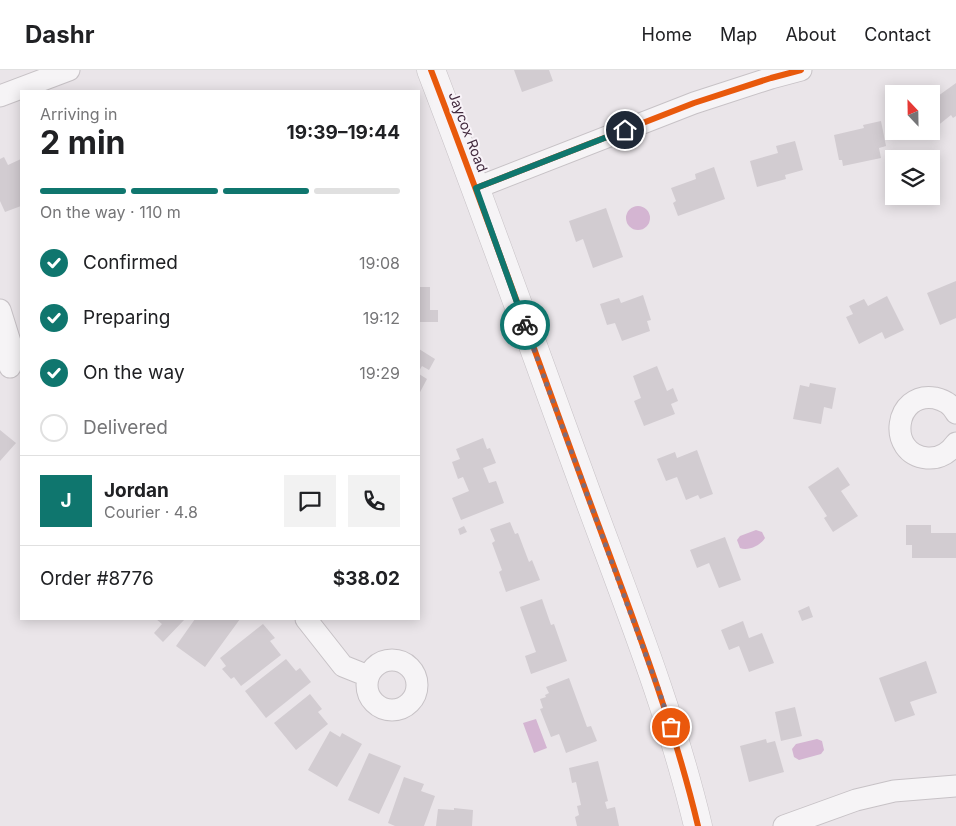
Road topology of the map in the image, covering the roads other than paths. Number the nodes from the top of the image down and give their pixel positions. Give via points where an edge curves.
1 (69, 70) edge
2 (431, 70) edge
3 (801, 70) edge
4 (0, 96) edge
5 (476, 188) junction
6 (0, 310) edge
7 (10, 370) edge
8 (956, 413) edge
9 (956, 443) edge
10 (307, 620) edge
11 (368, 676) dead end
12 (956, 786) edge
13 (698, 826) edge
14 (784, 826) edge

1 - 4 street
2 - 5 street, Jaycox Road
3 - 5 street via 694,103
5 - 13 street, Jaycox Road via 659,691
6 - 7 street via 10,342
8 - 9 street via 940,399 922,398 907,408 899,424 902,442 924,458 942,456
10 - 11 street via 343,666
12 - 14 street via 894,791 856,800

